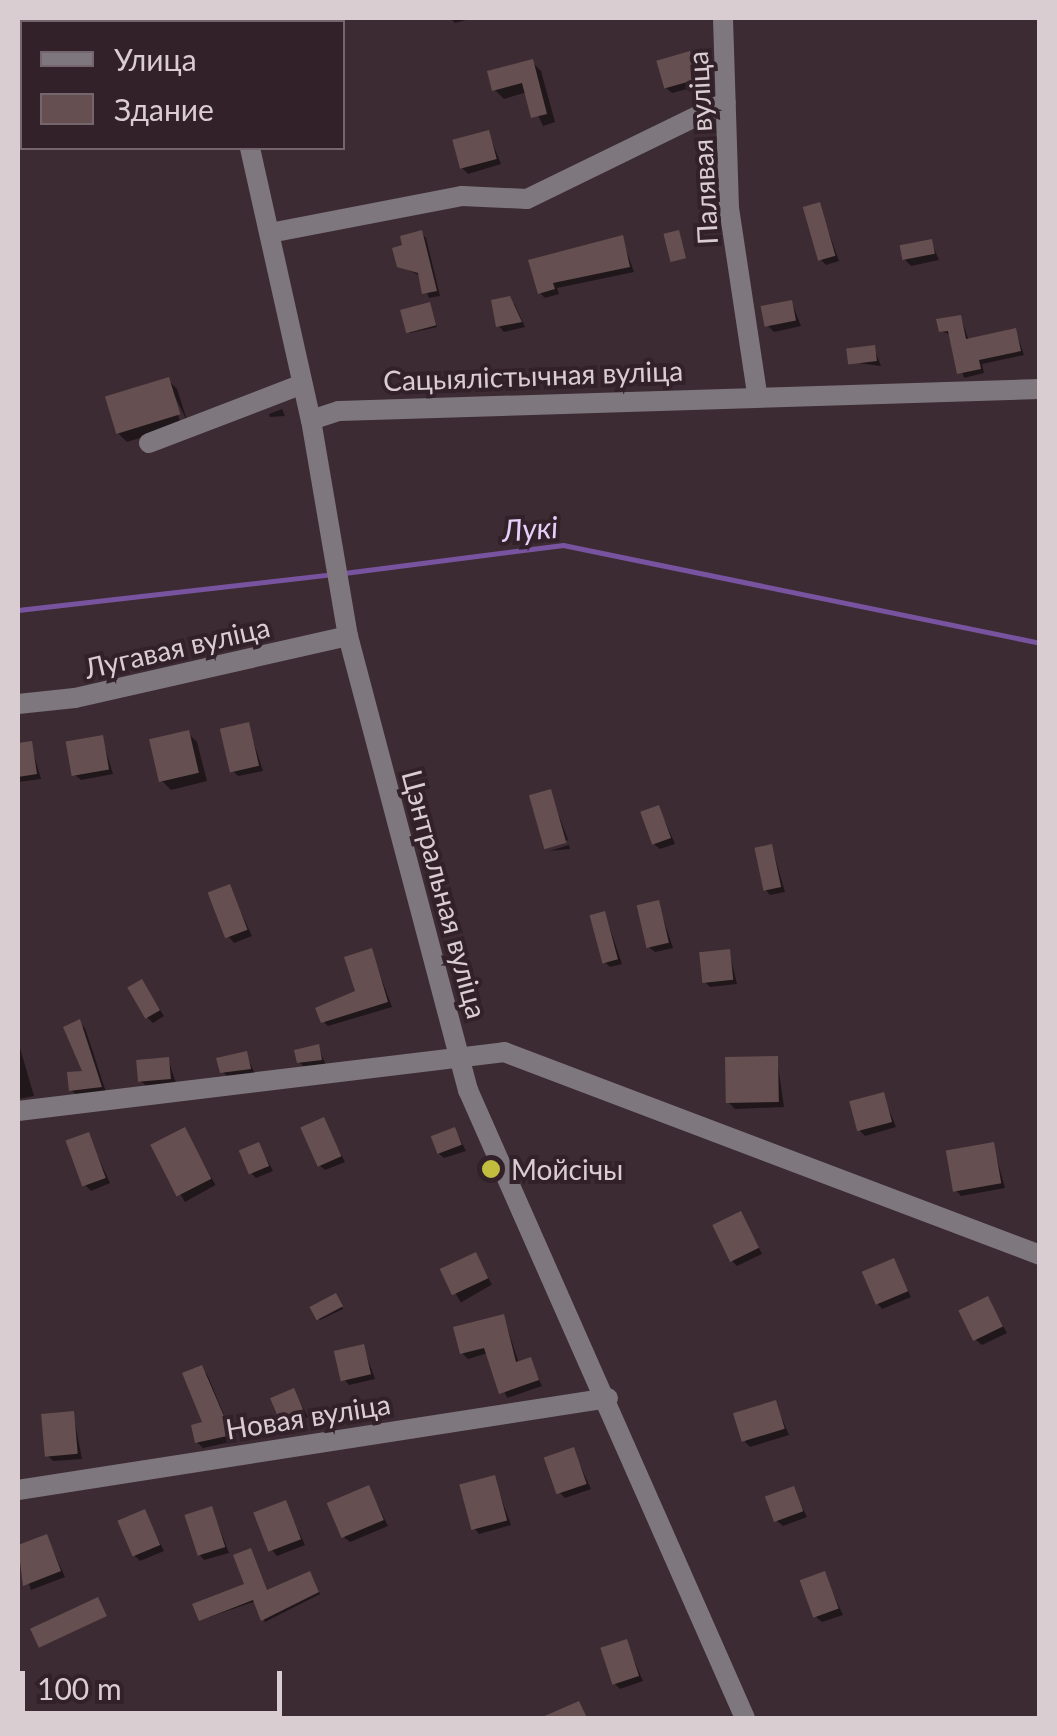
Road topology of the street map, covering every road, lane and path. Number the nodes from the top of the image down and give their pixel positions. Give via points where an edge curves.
1 (723, 18) edge
2 (726, 102) junction
3 (250, 150) edge
4 (270, 233) junction
5 (300, 384) junction
6 (1040, 389) edge
7 (757, 394) junction
8 (311, 420) junction
9 (150, 443) dead end
10 (348, 636) junction
11 (18, 704) edge
12 (458, 1054) junction
13 (18, 1111) edge
14 (1040, 1256) edge
15 (608, 1398) junction
16 (18, 1490) edge
17 (745, 1718) edge

1 - 2 street, Палявая вуліца
2 - 4 street via 527,200 462,196
2 - 7 street, Палявая вуліца via 728,208
3 - 4 street
4 - 5 street
5 - 8 street
5 - 9 street
6 - 7 street, Сацыялістычная вуліца
7 - 8 street, Сацыялістычная вуліца via 338,411
8 - 10 street, Цэнтральная вуліца
10 - 11 street, Лугавая вуліца via 75,698
10 - 12 street, Цэнтральная вуліца
12 - 13 street, Цэнтральная вуліца
12 - 14 street via 504,1052
12 - 15 street via 468,1090
15 - 16 street, Новая вуліца
15 - 17 street

